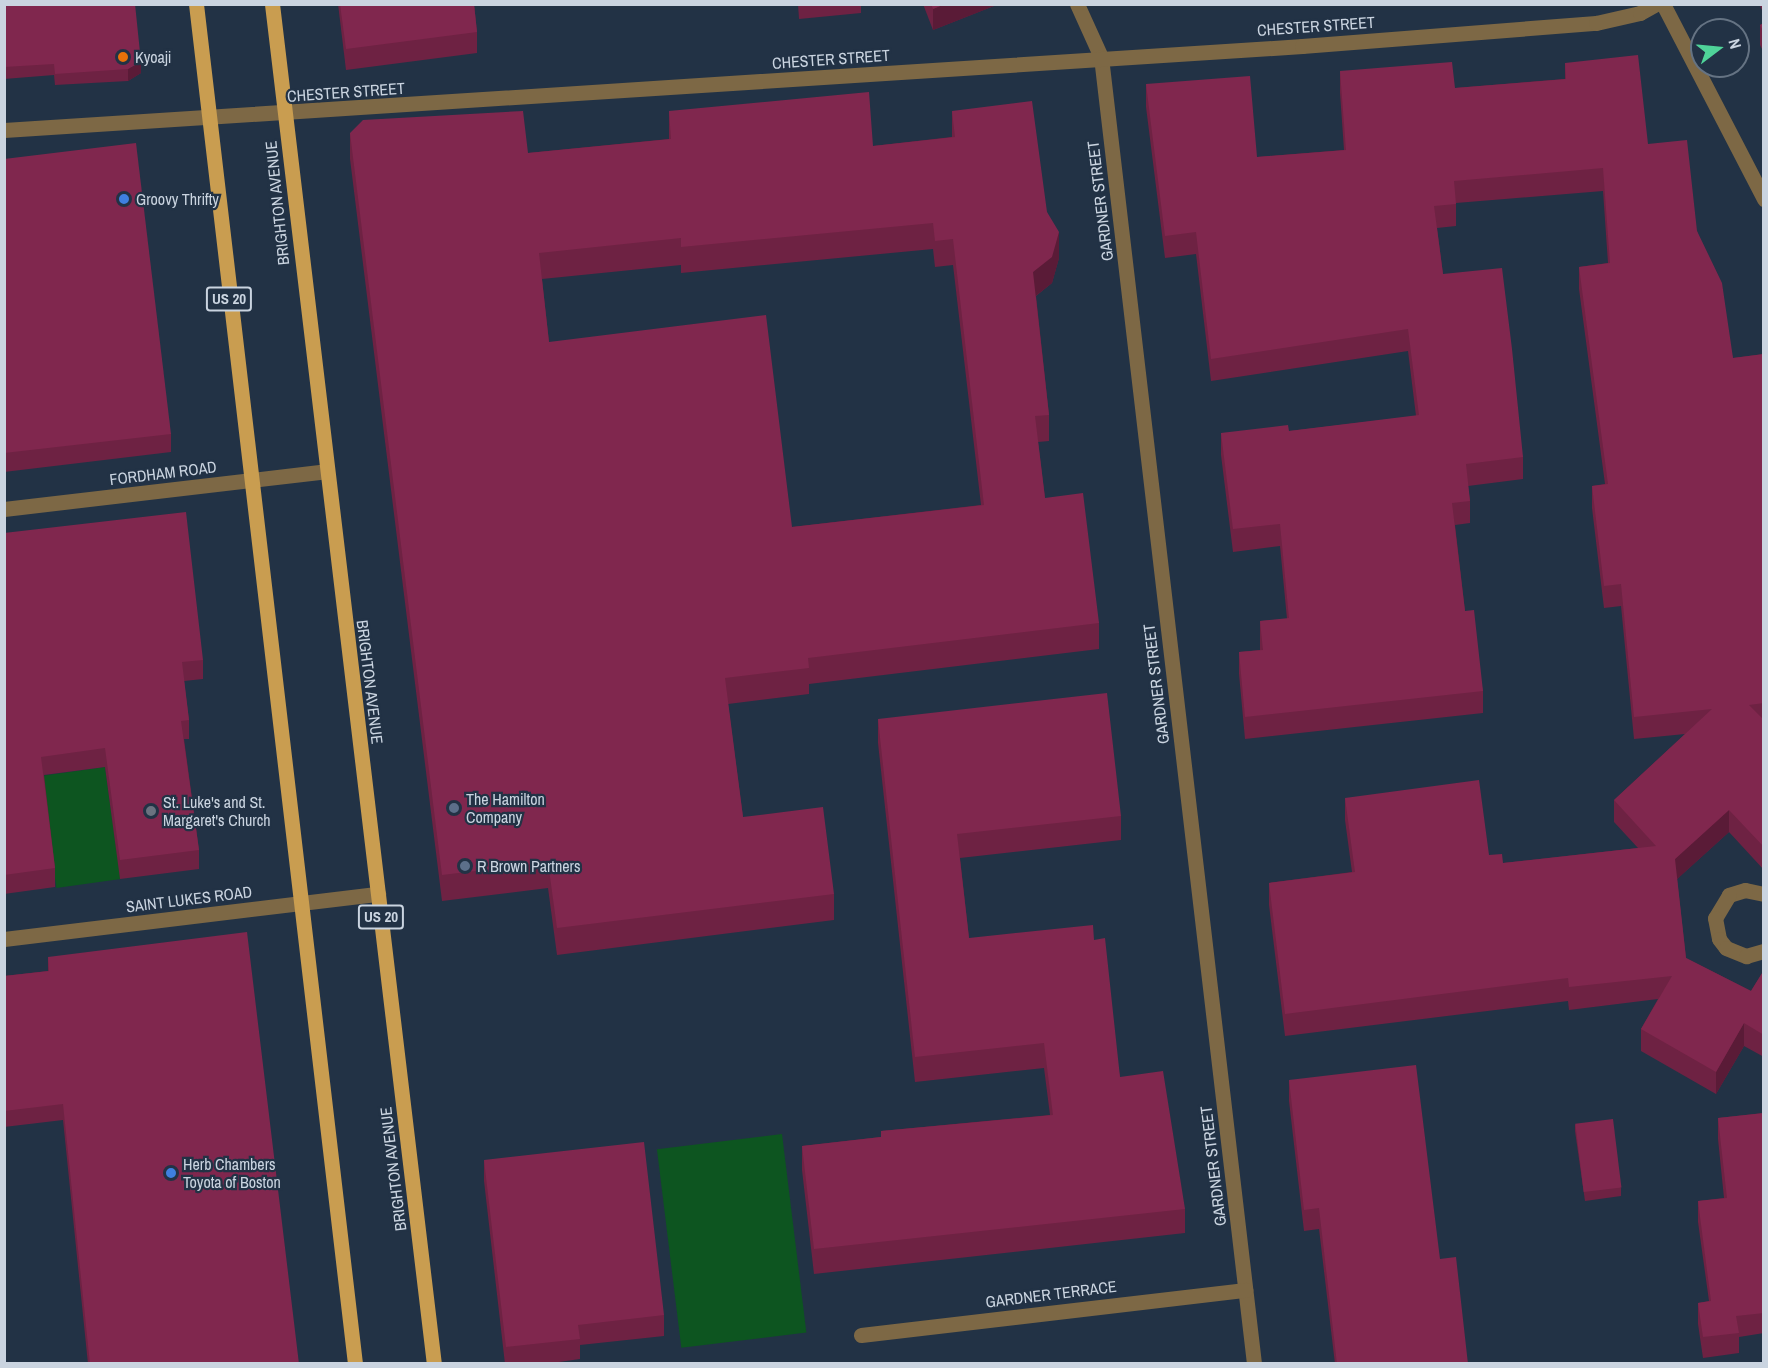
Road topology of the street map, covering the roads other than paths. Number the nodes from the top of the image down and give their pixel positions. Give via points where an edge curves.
1 (196, 4) edge
2 (272, 4) edge
3 (1077, 4) edge
4 (1656, 4) edge
5 (1663, 4) edge
6 (1101, 57) junction
7 (285, 114) junction
8 (209, 117) junction
9 (4, 130) edge
10 (1764, 199) edge
11 (326, 471) junction
12 (249, 480) junction
13 (4, 510) edge
14 (378, 894) junction
15 (1764, 894) edge
16 (299, 903) junction
17 (4, 939) edge
18 (1764, 951) edge
19 (1245, 1290) junction
20 (861, 1335) dead end
21 (355, 1364) edge
22 (434, 1364) edge
23 (1254, 1364) edge

1 - 8 main road, US 20
2 - 7 main road, BRIGHTON AVENUE / US 20
3 - 6 street, GARDNER STREET
4 - 6 street, CHESTER STREET via 1640,13 1596,23
5 - 10 street
6 - 7 street, CHESTER STREET
6 - 19 street, GARDNER STREET
7 - 8 street, CHESTER STREET
7 - 11 main road, BRIGHTON AVENUE / US 20
8 - 9 street, CHESTER STREET
8 - 12 main road, US 20
11 - 12 street, FORDHAM ROAD
11 - 14 main road, BRIGHTON AVENUE / US 20
12 - 13 street, FORDHAM ROAD
12 - 16 main road, US 20
14 - 16 street, SAINT LUKES ROAD
14 - 22 main road, BRIGHTON AVENUE / US 20
15 - 18 street via 1745,890 1729,895 1715,918 1719,939 1726,948 1746,956
16 - 17 street, SAINT LUKES ROAD
16 - 21 main road, US 20
19 - 20 street, GARDNER TERRACE
19 - 23 street, GARDNER STREET

